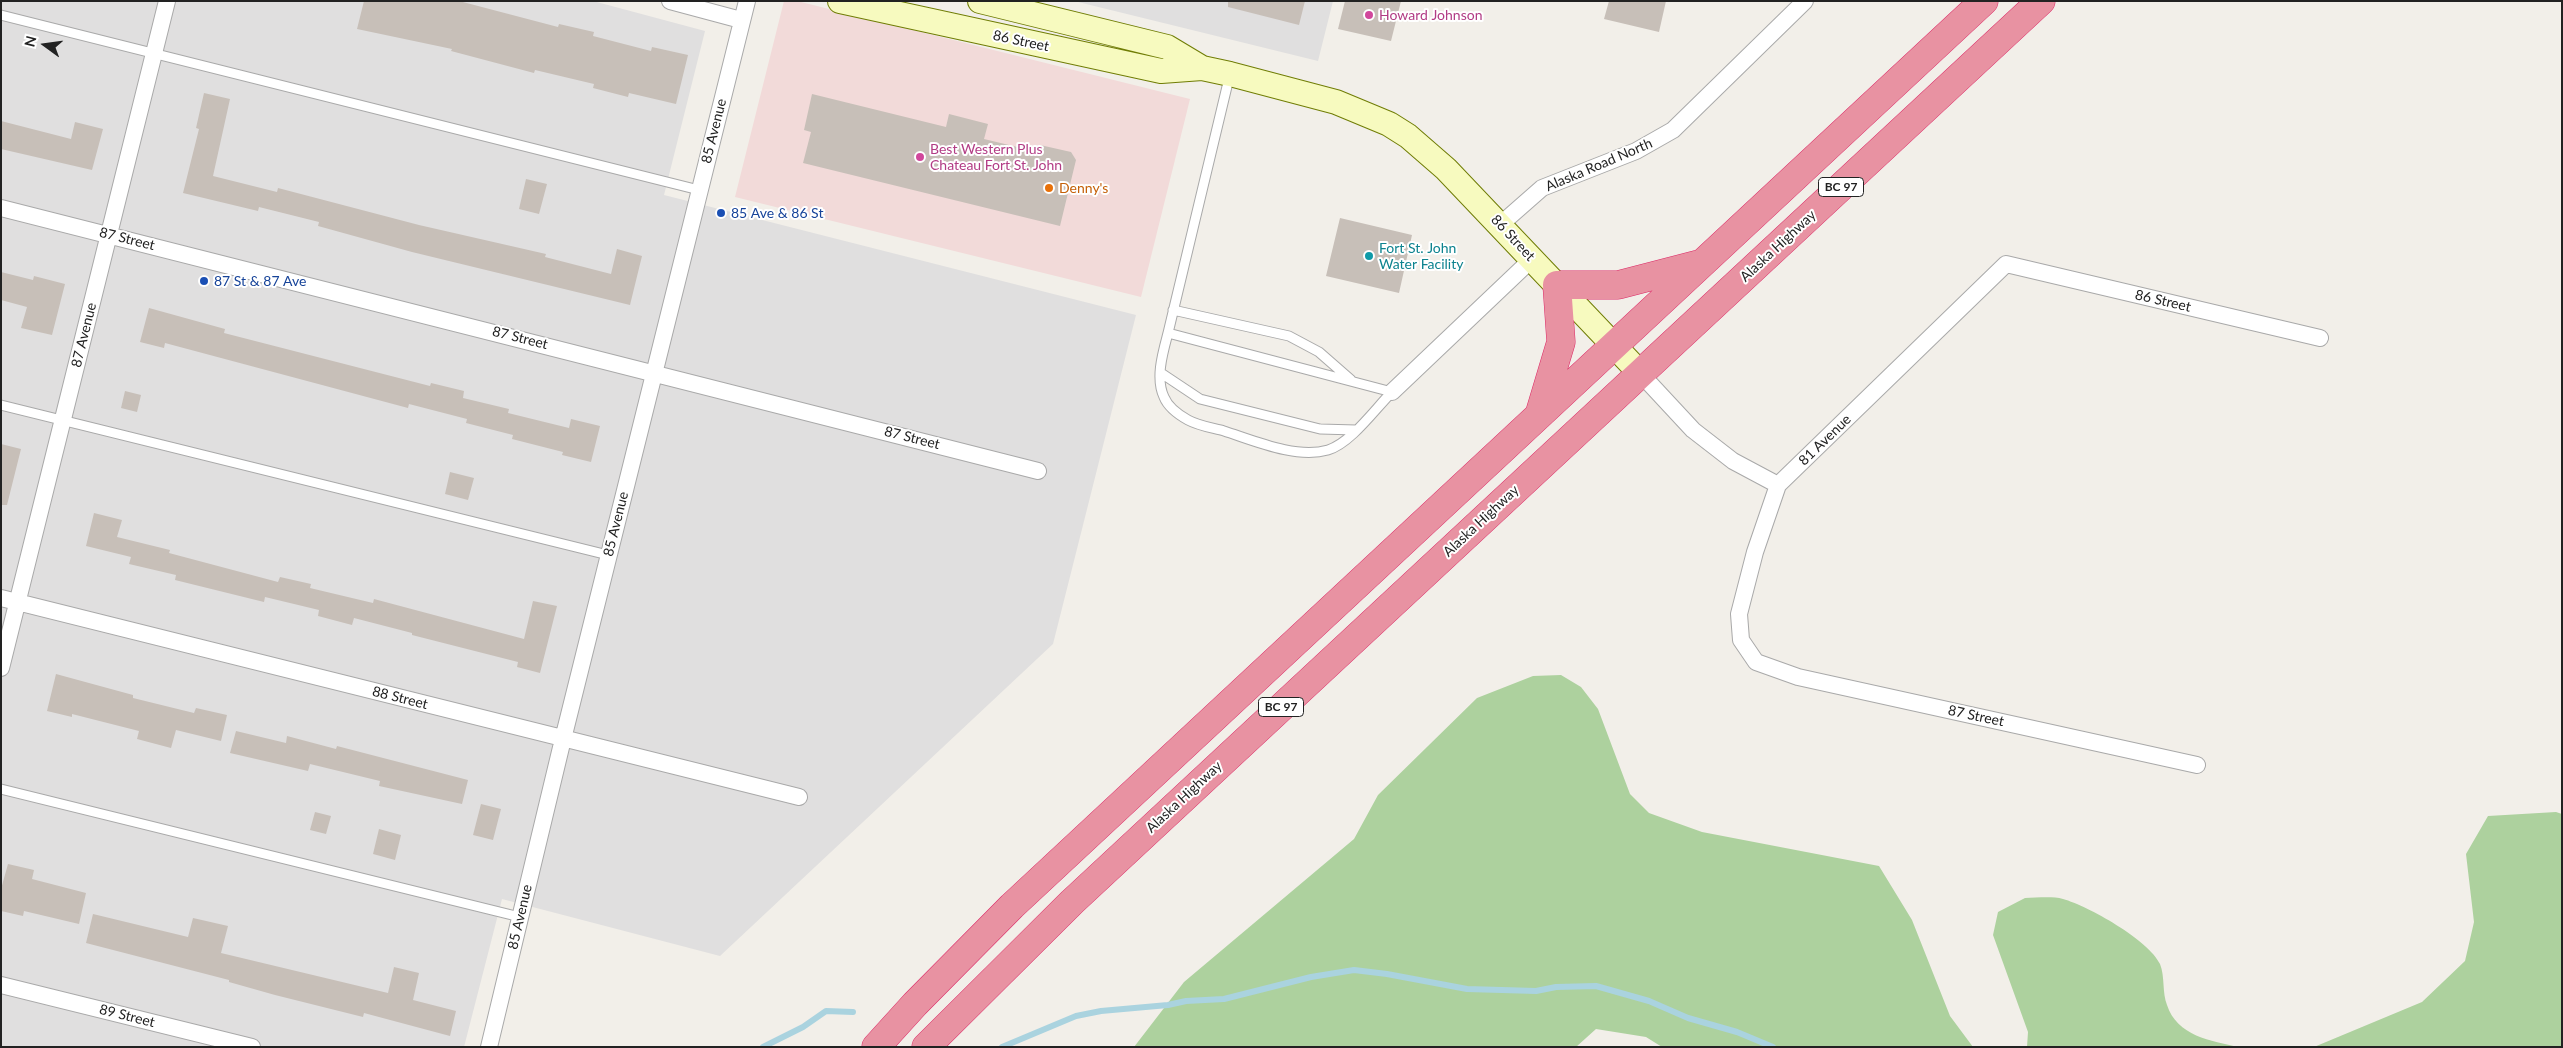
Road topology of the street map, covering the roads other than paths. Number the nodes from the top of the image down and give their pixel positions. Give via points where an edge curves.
1 (167, 1) edge
2 (670, 1) edge
3 (747, 1) edge
4 (840, 1) edge
5 (980, 1) edge
6 (1805, 1) edge
7 (1984, 1) edge
8 (2041, 1) edge
9 (1, 15) edge
10 (742, 20) junction
11 (154, 52) junction
12 (1202, 68) junction
13 (1230, 74) junction
14 (699, 190) junction
15 (1, 208) edge
16 (1501, 224) junction
17 (109, 235) junction
18 (1532, 259) junction
19 (1701, 264) junction
20 (2006, 264) joint
21 (1557, 285) junction
22 (1173, 310) junction
23 (1168, 333) junction
24 (2320, 338) dead end
25 (1614, 344) junction
26 (654, 372) junction
27 (1161, 373) junction
28 (1640, 373) junction
29 (1353, 382) junction
30 (1392, 392) junction
31 (1, 405) edge
32 (1540, 413) junction
33 (62, 420) junction
34 (1356, 430) junction
35 (1038, 471) dead end
36 (1778, 485) junction
37 (608, 555) junction
38 (1, 598) edge
39 (18, 602) junction
40 (1756, 662) joint
41 (1, 668) edge
42 (563, 739) junction
43 (2197, 765) dead end
44 (1, 789) edge
45 (799, 797) dead end
46 (520, 917) junction
47 (1, 985) edge
48 (252, 1047) edge
49 (489, 1047) edge
50 (876, 1047) edge
51 (926, 1047) edge

1 - 11 street, 87 Avenue
2 - 10 street
3 - 10 street, 85 Avenue
4 - 12 main road, 86 Street via 1161,71
5 - 12 main road, 86 Street via 1167,47
6 - 16 street, Alaska Road North via 1673,130 1636,150 1542,188
7 - 19 highway, BC 97
8 - 28 highway, Alaska Highway / BC 97
9 - 11 lane
10 - 14 street, 85 Avenue
11 - 14 lane
11 - 17 street, 87 Avenue
12 - 13 main road, 86 Street
13 - 16 main road, 86 Street via 1328,99 1389,124 1425,150
13 - 22 lane
14 - 26 street, 85 Avenue
15 - 17 street, 87 Street
16 - 18 main road, 86 Street
17 - 26 street, 87 Street
17 - 33 street, 87 Avenue
18 - 21 main road, 86 Street
18 - 30 street
19 - 21 highway via 1618,285
19 - 25 highway, BC 97
20 - 24 street, 86 Street
20 - 36 street, 81 Avenue
21 - 25 main road, 86 Street
21 - 32 highway via 1561,342
22 - 23 lane
22 - 29 lane via 1289,336 1319,352
23 - 27 lane
23 - 29 lane
25 - 28 main road, 86 Street
25 - 32 highway, BC 97
26 - 35 street, 87 Street
26 - 37 street, 85 Avenue
27 - 34 lane via 1200,398 1320,428
27 - 34 lane via 1164,397 1176,413 1190,421 1277,447 1313,452 1328,450 1344,443
28 - 36 street, 86 Street via 1693,430 1733,461
28 - 51 highway, Alaska Highway / BC 97 via 1080,895
29 - 30 lane
30 - 34 lane
31 - 33 lane
32 - 50 highway, BC 97 via 1012,906
33 - 37 lane
33 - 39 street, 87 Avenue
36 - 40 street, 81 Avenue via 1755,552 1739,614 1741,640
37 - 42 street, 85 Avenue
38 - 39 street, 88 Street
39 - 41 street, 87 Avenue
39 - 42 street, 88 Street
40 - 43 street, 87 Street via 1798,677
42 - 45 street, 88 Street
42 - 46 street, 85 Avenue
44 - 46 lane
46 - 49 street, 85 Avenue
47 - 48 street, 89 Street

